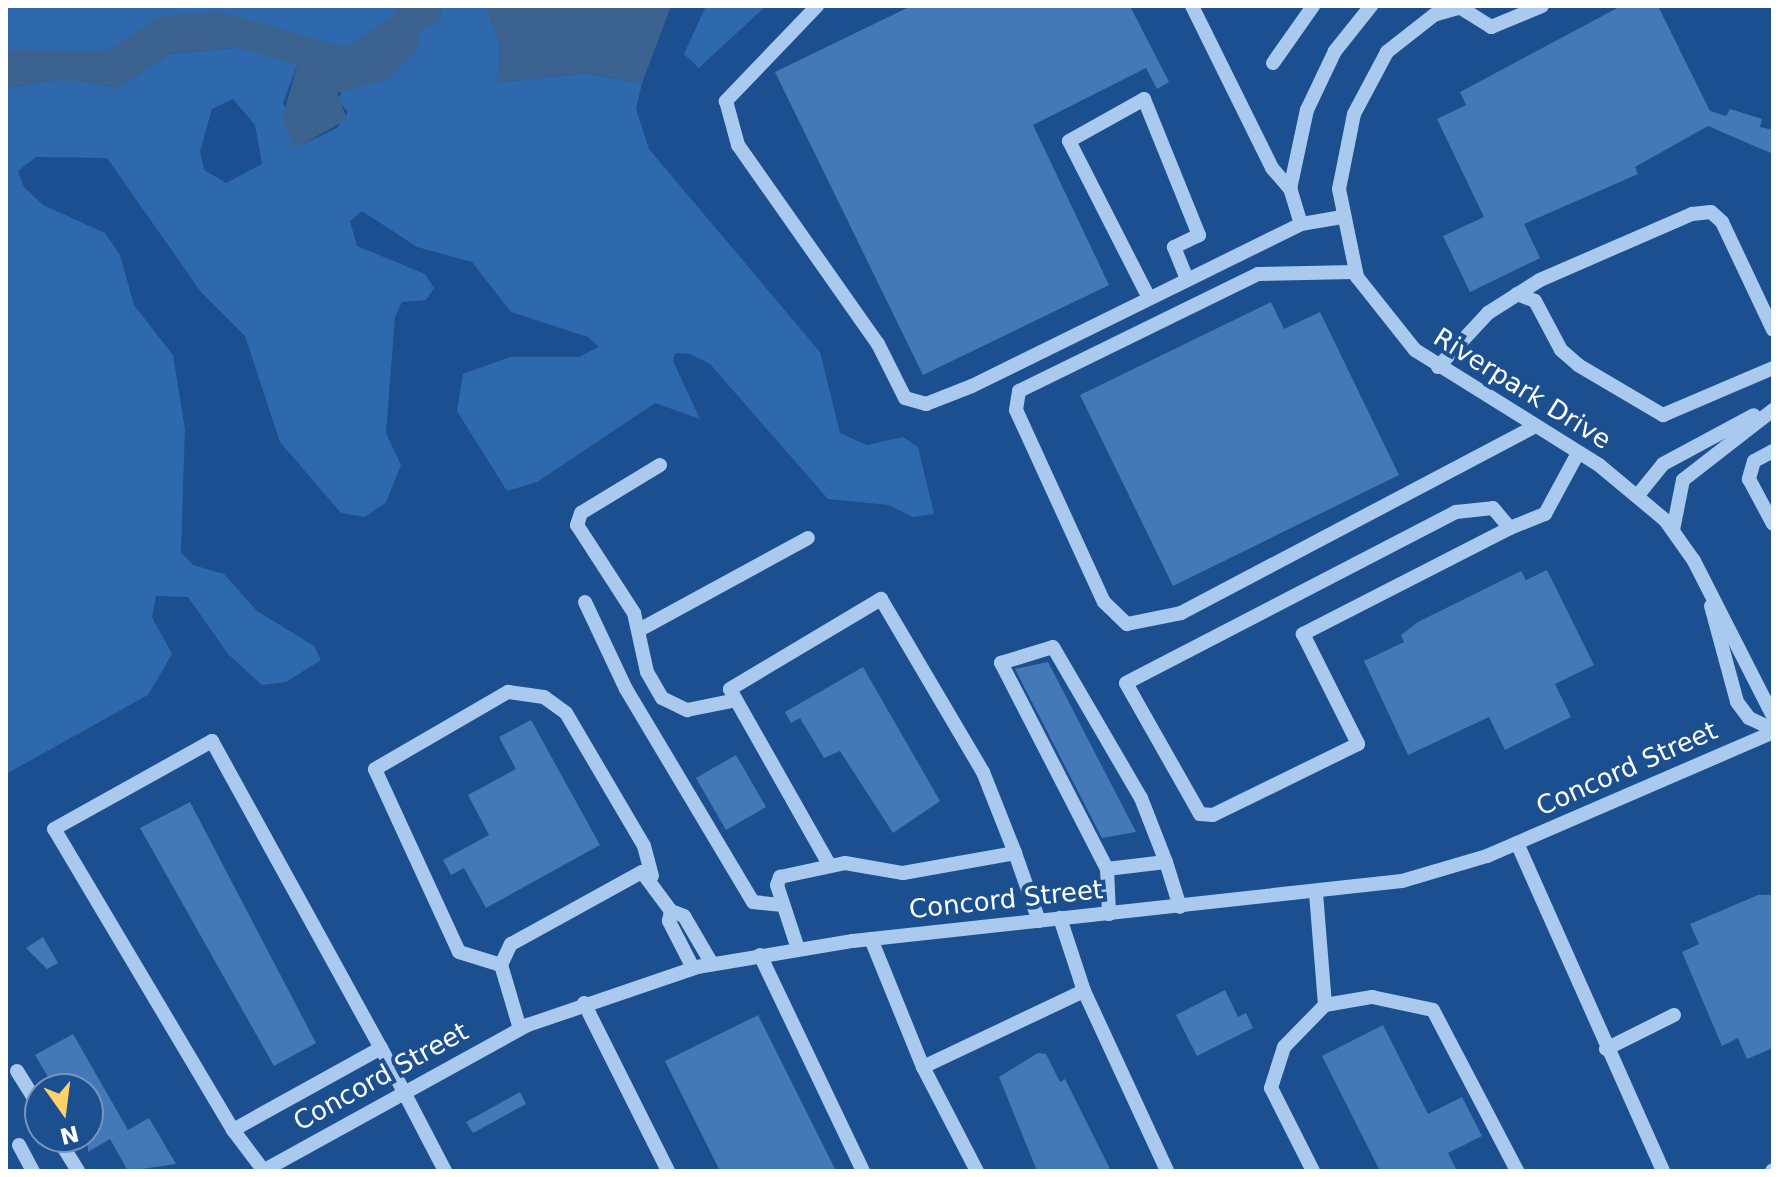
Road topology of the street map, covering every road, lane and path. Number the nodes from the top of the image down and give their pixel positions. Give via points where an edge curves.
1 (817, 6) edge
2 (1192, 6) edge
3 (1371, 6) edge
4 (1542, 6) edge
5 (1463, 7) edge
6 (1304, 10) edge
7 (1435, 11) edge
8 (1273, 63) dead end
9 (1290, 189) junction
10 (1342, 217) junction
11 (1301, 224) junction
12 (1355, 272) junction
13 (1187, 279) junction
14 (1517, 294) junction
15 (1149, 298) junction
16 (1773, 330) edge
17 (1438, 367) junction
18 (1773, 368) edge
19 (1773, 408) edge
20 (1534, 427) junction
21 (1773, 451) edge
22 (1578, 453) junction
23 (660, 465) dead end
24 (1638, 495) junction
25 (1773, 524) edge
26 (1510, 528) junction
27 (1673, 530) junction
28 (808, 538) dead end
29 (1704, 578) junction
30 (585, 602) dead end
31 (641, 629) junction
32 (736, 700) junction
33 (1773, 716) edge
34 (1773, 731) edge
35 (1517, 843) junction
36 (1015, 853) junction
37 (1166, 862) junction
38 (830, 866) junction
39 (1107, 869) junction
40 (652, 876) junction
41 (1316, 893) junction
42 (783, 905) junction
43 (1180, 907) junction
44 (671, 911) junction
45 (1109, 914) junction
46 (1060, 918) junction
47 (1039, 921) junction
48 (871, 939) junction
49 (798, 949) junction
50 (760, 955) junction
51 (712, 964) junction
52 (501, 965) junction
53 (693, 968) junction
54 (1084, 991) junction
55 (584, 1003) junction
56 (1325, 1005) junction
57 (1674, 1015) dead end
58 (520, 1029) junction
59 (381, 1048) junction
60 (1606, 1049) junction
61 (923, 1067) junction
62 (17, 1071) dead end
63 (24, 1082) edge
64 (406, 1088) junction
65 (233, 1130) junction
66 (19, 1145) dead end
67 (67, 1153) edge
68 (285, 1166) edge
69 (33, 1171) edge
70 (78, 1171) edge
71 (264, 1171) edge
72 (445, 1171) edge
73 (668, 1171) edge
74 (863, 1171) edge
75 (977, 1171) edge
76 (1167, 1171) edge
77 (1313, 1171) edge
78 (1517, 1171) edge
79 (1663, 1171) edge

1 - 15 street via 726,101 738,145 878,344 905,398 926,404 972,386
2 - 9 street
3 - 9 street via 1335,51 1307,110
4 - 5 street via 1491,27
5 - 7 street, Riverpark Drive
6 - 8 street
7 - 10 street, Riverpark Drive via 1370,77 1340,166
9 - 11 street
10 - 11 street
10 - 12 street, Riverpark Drive
11 - 13 street
12 - 17 street, Riverpark Drive via 1398,335
12 - 20 street via 1258,274 1019,391 1016,410 1104,602 1127,624 1181,613
13 - 15 street
13 - 15 street via 1174,247 1199,235 1144,99 1069,141
14 - 16 street via 1692,214 1711,212
14 - 17 street via 1488,313
14 - 18 street via 1535,301 1561,350 1578,365 1663,415
17 - 20 street, Riverpark Drive
19 - 24 street via 1663,464
19 - 27 street via 1683,480
20 - 22 street, Riverpark Drive
21 - 25 street via 1754,461 1749,479
22 - 24 street, Riverpark Drive
22 - 26 street via 1545,514
23 - 31 street via 581,513 577,525
24 - 27 street, Riverpark Drive
26 - 26 street via 1493,508 1456,512 1126,683 1200,814 1213,815 1358,744 1303,634
27 - 29 street, Riverpark Drive
28 - 31 street
29 - 33 street, Riverpark Drive
29 - 34 street, Riverpark Drive via 1737,702 1749,718
30 - 42 street via 626,689 753,902
31 - 32 street via 652,685 673,708 702,711
32 - 36 street via 730,689 881,599 983,772
32 - 38 street
34 - 35 street, Concord Street
35 - 41 street, Concord Street via 1432,874
35 - 60 street
36 - 38 street via 938,870
36 - 47 street
37 - 39 street
37 - 39 street via 1141,798 1053,647 1001,663
37 - 43 street
38 - 42 street via 780,877
39 - 45 street
40 - 44 street
40 - 52 street via 642,872 523,936
40 - 52 street via 644,846 566,713 544,697 508,692 375,769 459,952
41 - 43 street, Concord Street
41 - 56 street
42 - 49 street
43 - 45 street, Concord Street
44 - 51 street via 684,916
44 - 53 street
45 - 46 street, Concord Street
46 - 47 street, Concord Street
46 - 54 street
47 - 48 street, Concord Street
48 - 49 street, Concord Street
48 - 61 street
49 - 50 street, Concord Street
50 - 51 street, Concord Street
50 - 74 street
51 - 53 street, Concord Street
52 - 58 street
53 - 55 street, Concord Street
54 - 61 street
54 - 76 street
55 - 58 street, Concord Street
55 - 73 street
56 - 77 street via 1284,1047 1271,1088
56 - 78 street via 1372,997 1433,1010
57 - 60 street
58 - 64 street, Concord Street
59 - 64 street
59 - 65 street
59 - 65 street via 212,741 54,829
60 - 79 street
61 - 75 street
62 - 63 street
64 - 68 street, Concord Street
64 - 72 street
65 - 71 street
66 - 69 street
67 - 70 street
68 - 71 street, Concord Street

